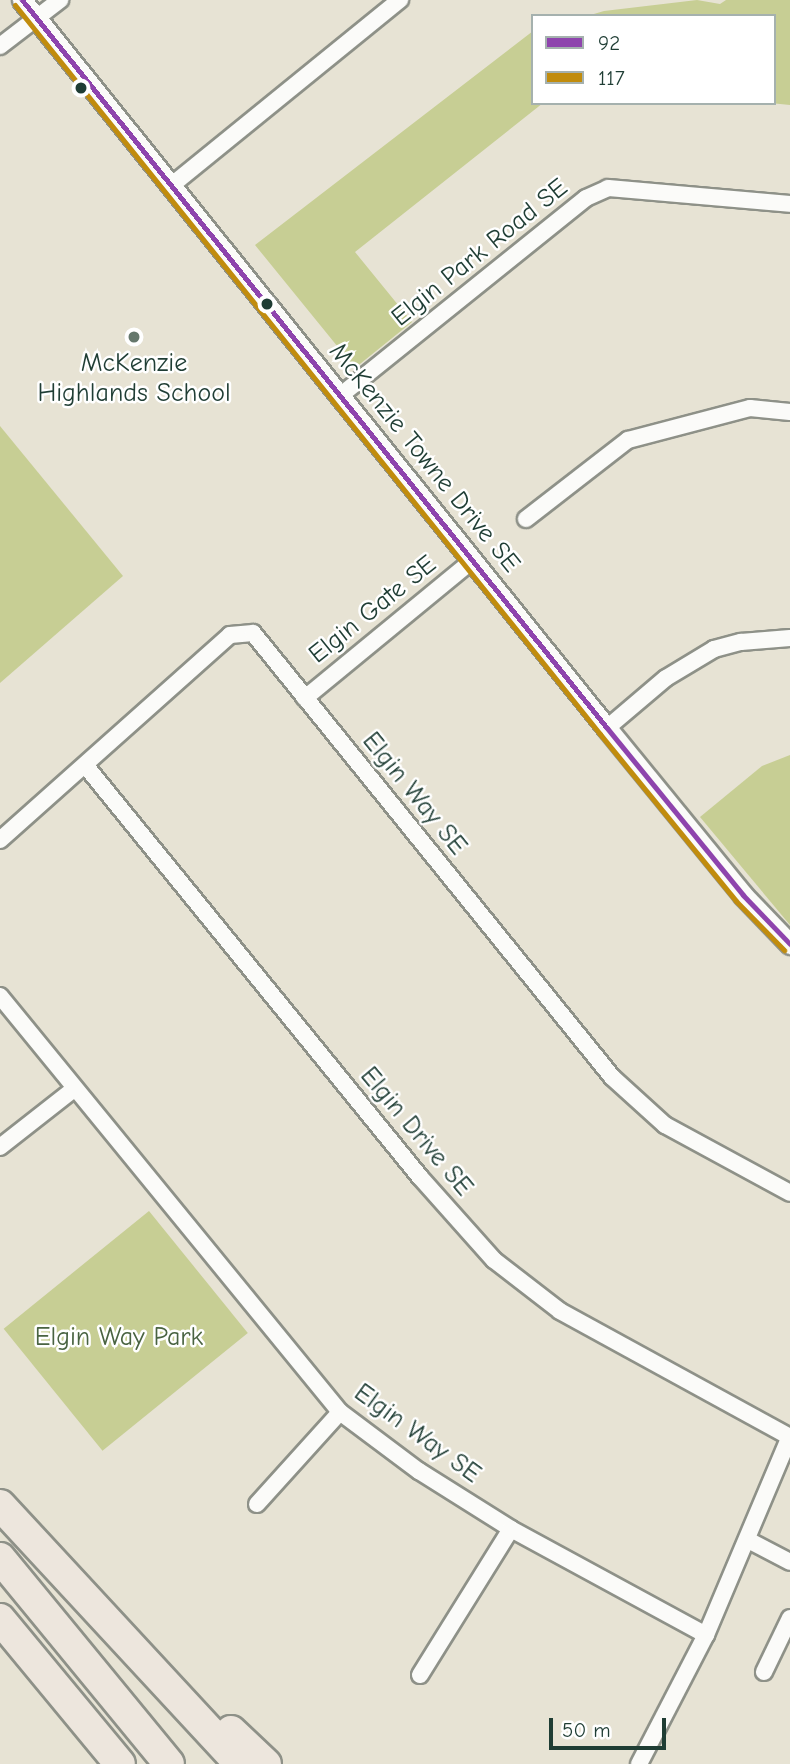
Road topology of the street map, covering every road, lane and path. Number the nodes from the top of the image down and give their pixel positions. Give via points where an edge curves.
1 (22, 0) edge
2 (60, 0) edge
3 (400, 0) edge
4 (37, 19) junction
5 (0, 46) edge
6 (172, 185) junction
7 (790, 204) edge
8 (341, 396) junction
9 (790, 412) edge
10 (526, 519) dead end
11 (473, 560) junction
12 (790, 638) edge
13 (305, 698) junction
14 (607, 728) junction
15 (85, 765) junction
16 (0, 840) edge
17 (790, 944) edge
18 (0, 996) edge
19 (74, 1089) junction
20 (0, 1147) edge
21 (790, 1193) edge
22 (340, 1412) junction
23 (790, 1437) edge
24 (257, 1504) dead end
25 (0, 1505) edge
26 (511, 1528) junction
27 (748, 1540) junction
28 (0, 1558) edge
29 (790, 1562) edge
30 (0, 1619) edge
31 (790, 1619) edge
32 (706, 1635) junction
33 (764, 1672) dead end
34 (421, 1675) dead end
35 (167, 1687) junction
36 (64, 1697) junction
37 (93, 1764) edge
38 (120, 1764) edge
39 (169, 1764) edge
40 (240, 1764) edge
41 (266, 1764) edge
42 (639, 1764) edge

1 - 4 street, McKenzie Towne Drive SE
2 - 4 street
3 - 6 street
4 - 5 street
4 - 6 street, McKenzie Towne Drive SE
6 - 8 street, McKenzie Towne Drive SE
7 - 8 street, Elgin Park Road SE via 608,188 586,198
8 - 11 street, McKenzie Towne Drive SE
9 - 10 street via 750,408 628,440
11 - 13 street, Elgin Gate SE
11 - 14 street, McKenzie Towne Drive SE
12 - 14 street via 714,649 666,678
13 - 15 street, Elgin Way SE via 253,633 230,635
13 - 21 street, Elgin Way SE via 612,1077 665,1125
14 - 17 street, McKenzie Towne Drive SE via 743,895
15 - 16 street, Elgin Way SE
15 - 23 street, Elgin Drive SE via 412,1167 494,1260 560,1311
18 - 19 street, Elgin Way SE
19 - 20 street
19 - 22 street, Elgin Way SE
22 - 24 street
22 - 26 street, Elgin Way SE via 419,1471
23 - 27 street
25 - 35 highway
26 - 32 street, Elgin Way SE
26 - 34 street
27 - 29 street
27 - 32 street
28 - 39 highway
30 - 36 highway
31 - 33 street
32 - 42 street
35 - 40 highway
35 - 41 highway via 196,1698
36 - 37 highway
36 - 38 highway

